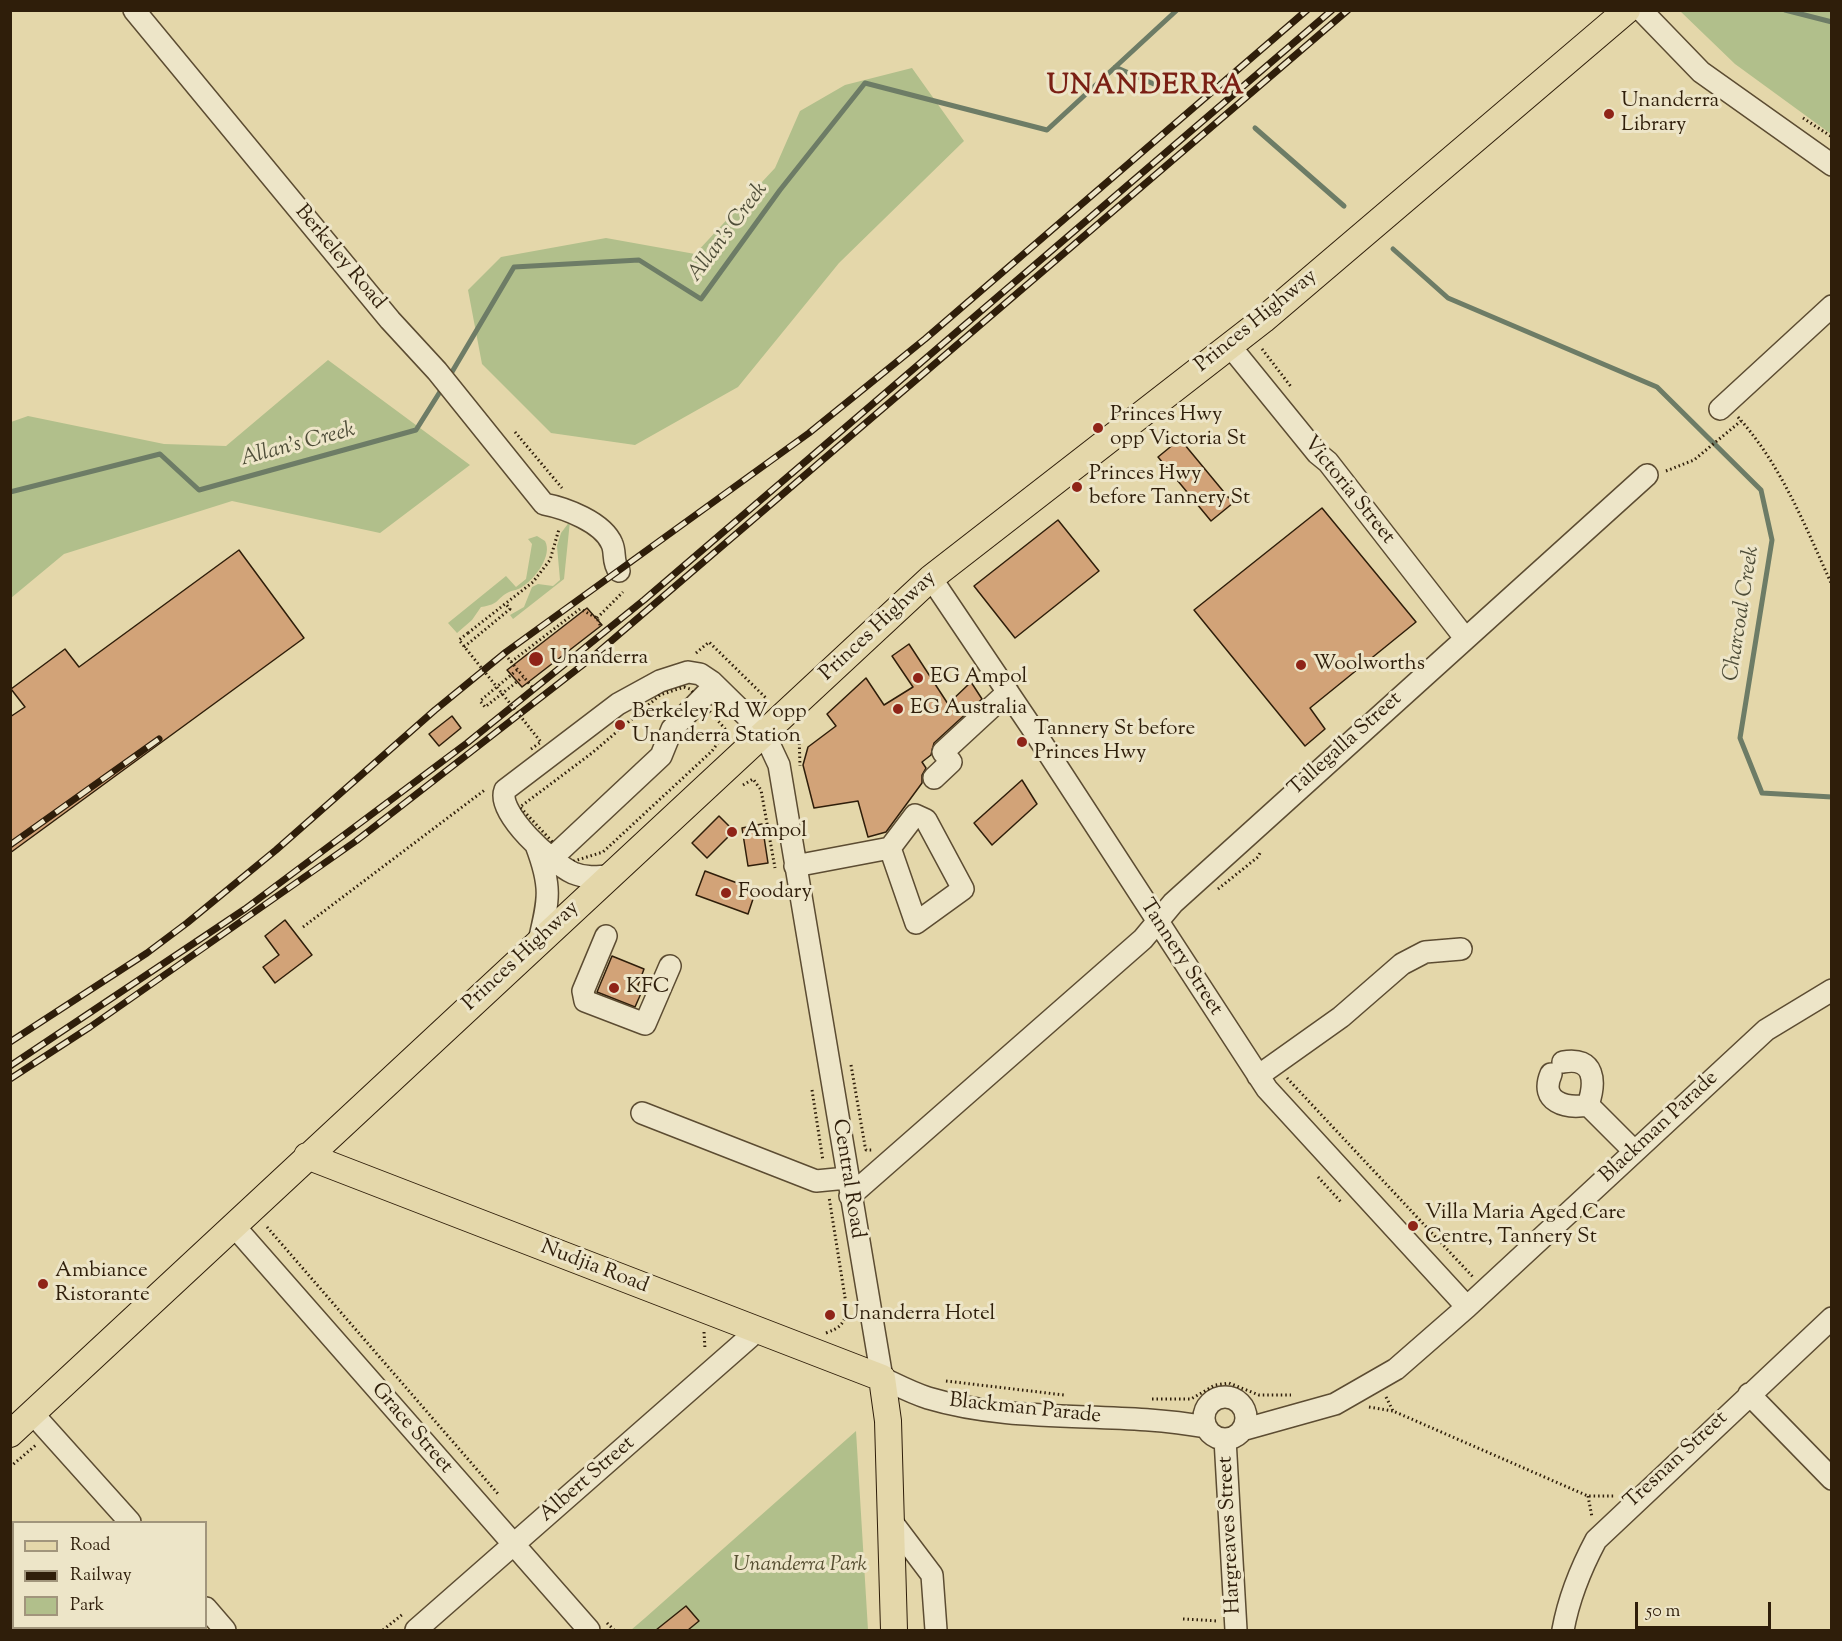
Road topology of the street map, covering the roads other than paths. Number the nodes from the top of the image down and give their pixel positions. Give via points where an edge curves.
1 (134, 10) edge
2 (1627, 10) edge
3 (1641, 10) edge
4 (1832, 165) edge
5 (1832, 306) edge
6 (1230, 346) junction
7 (1723, 406) road end
8 (1647, 475) road end
9 (931, 579) junction
10 (621, 581) road end
11 (1465, 638) junction
12 (715, 685) junction
13 (1008, 692) junction
14 (764, 733) junction
15 (934, 778) dead end
16 (890, 848) junction
17 (555, 854) junction
18 (795, 866) junction
19 (609, 876) junction
20 (1157, 923) junction
21 (606, 936) dead end
22 (539, 941) junction
23 (1461, 948) dead end
24 (670, 966) dead end
25 (1832, 990) edge
26 (1258, 1076) junction
27 (1588, 1105) junction
28 (642, 1113) dead end
29 (1634, 1151) junction
30 (307, 1156) junction
31 (849, 1187) junction
32 (234, 1226) junction
33 (1467, 1307) junction
34 (1832, 1318) edge
35 (759, 1329) junction
36 (882, 1378) junction
37 (1749, 1394) junction
38 (33, 1414) junction
39 (1206, 1419) junction
40 (1238, 1426) junction
41 (10, 1434) edge
42 (1832, 1479) edge
43 (889, 1518) junction
44 (129, 1521) edge
45 (513, 1546) junction
46 (207, 1609) edge
47 (598, 1626) edge
48 (1227, 1626) edge
49 (225, 1630) edge
50 (416, 1630) edge
51 (894, 1630) edge
52 (936, 1630) edge
53 (1563, 1630) edge

1 - 10 street, Berkeley Road via 390,320 437,370 544,504 565,507 608,538
2 - 6 main road, Princes Highway
3 - 4 street via 1701,72
5 - 7 street
6 - 9 main road, Princes Highway
6 - 11 street, Victoria Street via 1328,462
8 - 11 street, Tallegalla Street
9 - 13 street, Tannery Street
9 - 14 main road, Princes Highway
11 - 20 street, Tallegalla Street via 1181,895
12 - 14 street
12 - 17 street via 672,729 661,756
12 - 17 street via 694,672 660,681 618,704 511,783 503,794 504,804
13 - 15 street via 943,752 951,762
13 - 20 street, Tannery Street
14 - 18 street, Central Road via 779,765
14 - 19 main road, Princes Highway
16 - 16 street via 915,815 926,820 963,889 916,923
16 - 18 street
17 - 19 street via 579,875
17 - 22 street via 546,870 549,891
18 - 31 street, Central Road
19 - 22 main road, Princes Highway
20 - 26 street, Tannery Street
20 - 31 street, Tallegalla Street via 1143,939
21 - 24 street via 583,991 585,1002 645,1024
22 - 30 main road, Princes Highway
23 - 26 street via 1425,952 1402,964 1341,1017
25 - 29 street, Blackman Parade via 1766,1030
26 - 33 street, Tannery Street
27 - 27 street via 1593,1090 1591,1073 1584,1064 1575,1060 1557,1068 1547,1084 1550,1095 1572,1108
27 - 29 street
28 - 31 street via 816,1181
29 - 33 street, Blackman Parade
30 - 32 main road, Princes Highway
30 - 35 main road, Nudjia Road
31 - 36 street, Central Road
32 - 38 main road, Princes Highway
32 - 45 street, Grace Street
33 - 40 street, Blackman Parade via 1396,1369 1335,1404
34 - 37 street, Tresnan Street
35 - 36 main road, Nudjia Road
35 - 45 street, Albert Street
36 - 39 street, Blackman Parade via 930,1399 973,1408 1066,1417
36 - 43 main road, Central Road via 888,1421
37 - 42 street
37 - 53 street, Tresnan Street via 1596,1540 1580,1570
38 - 41 main road, Princes Highway
38 - 44 street
39 - 40 street via 1214,1435
39 - 40 street via 1216,1398 1228,1396 1238,1401
40 - 48 street, Hargreaves Street
43 - 51 main road, Central Road
43 - 52 street via 932,1575
45 - 47 street, Grace Street
45 - 50 street, Albert Street
46 - 49 street

